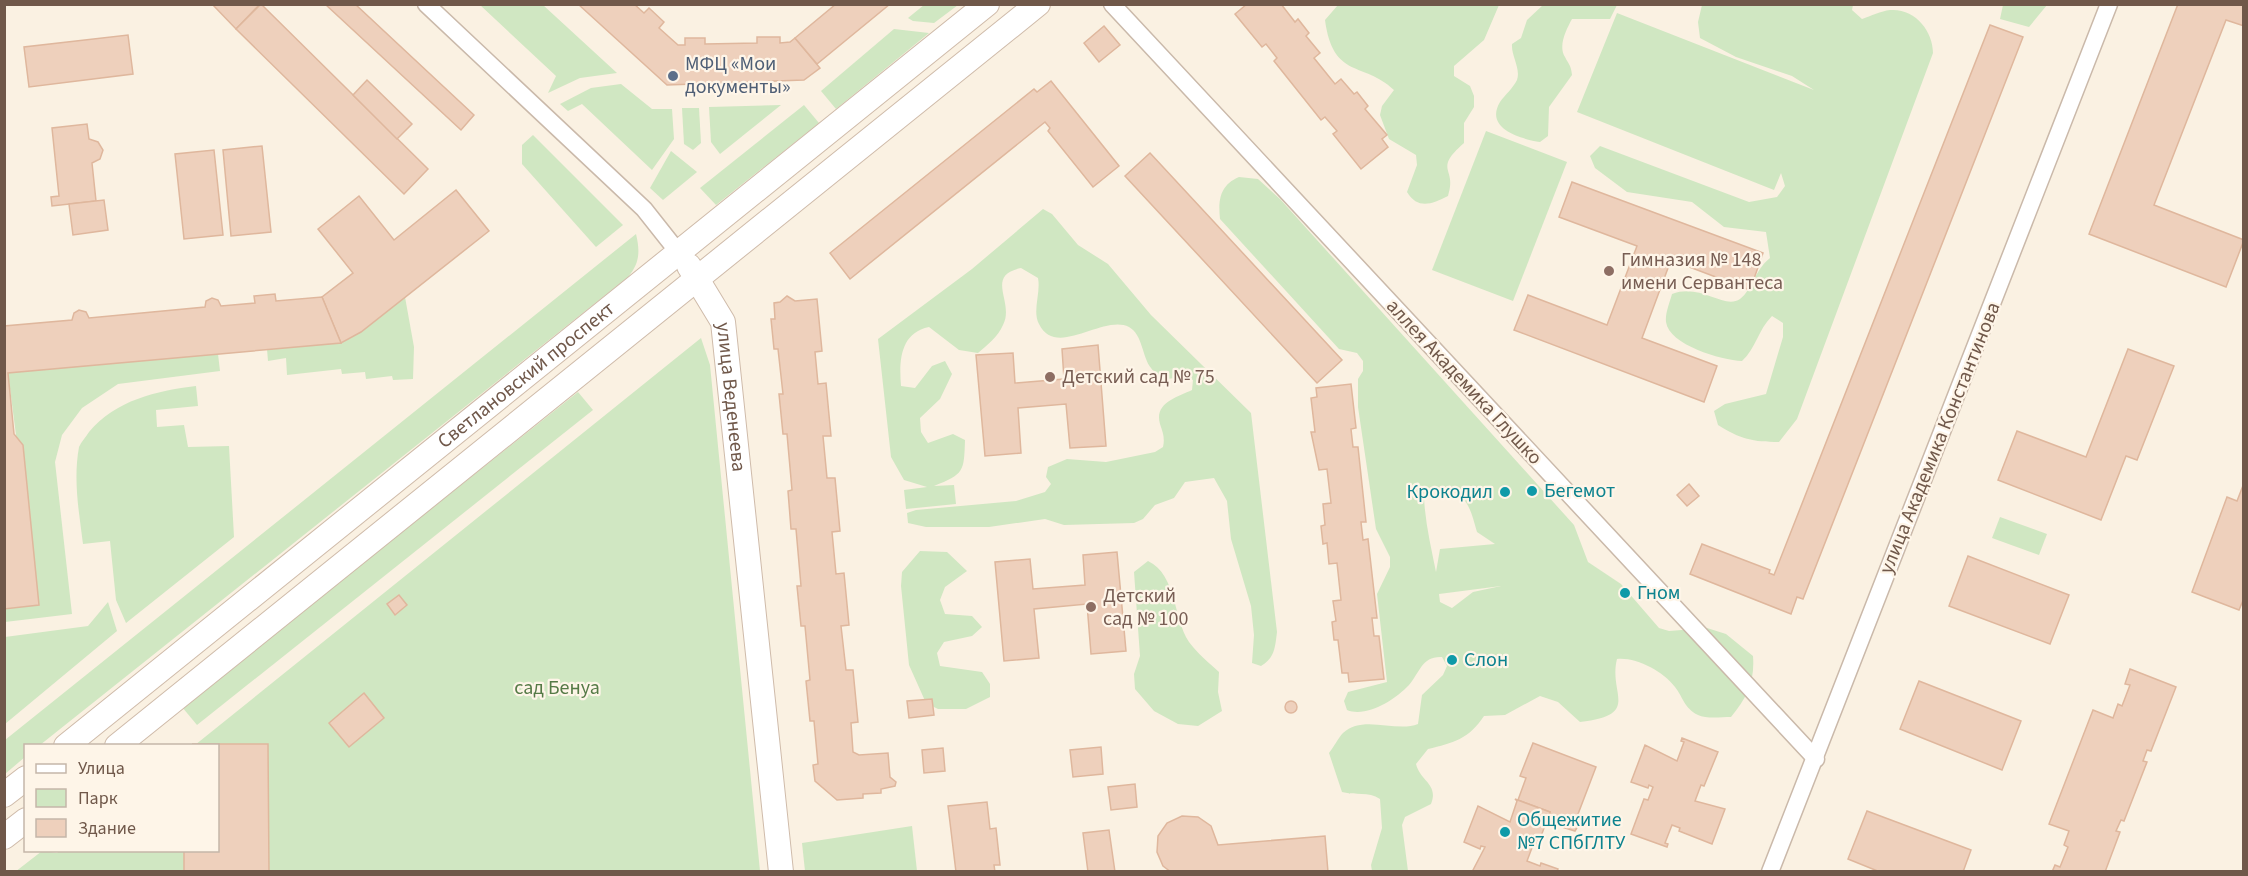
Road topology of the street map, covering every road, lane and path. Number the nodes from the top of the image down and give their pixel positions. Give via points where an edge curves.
1 (426, 4) edge
2 (987, 4) edge
3 (1038, 4) edge
4 (1112, 4) edge
5 (2109, 4) edge
6 (678, 252) junction
7 (697, 277) junction
8 (68, 744) edge
9 (119, 744) edge
10 (1816, 759) junction
11 (24, 780) edge
12 (4, 795) edge
13 (24, 822) edge
14 (4, 837) edge
15 (781, 872) edge
16 (1770, 872) edge

1 - 6 street, улица Веденеева via 644,209
2 - 6 main road, Светлановский проспект
3 - 7 main road, Светлановский проспект
4 - 10 street, аллея Академика Глушко
5 - 10 street, улица Академика Константинова
6 - 7 main road, улица Веденеева
6 - 8 main road, Светлановский проспект
7 - 9 main road, Светлановский проспект
7 - 15 main road, улица Веденеева via 723,322 726,342
10 - 16 street, улица Академика Константинова
11 - 12 main road
13 - 14 main road

